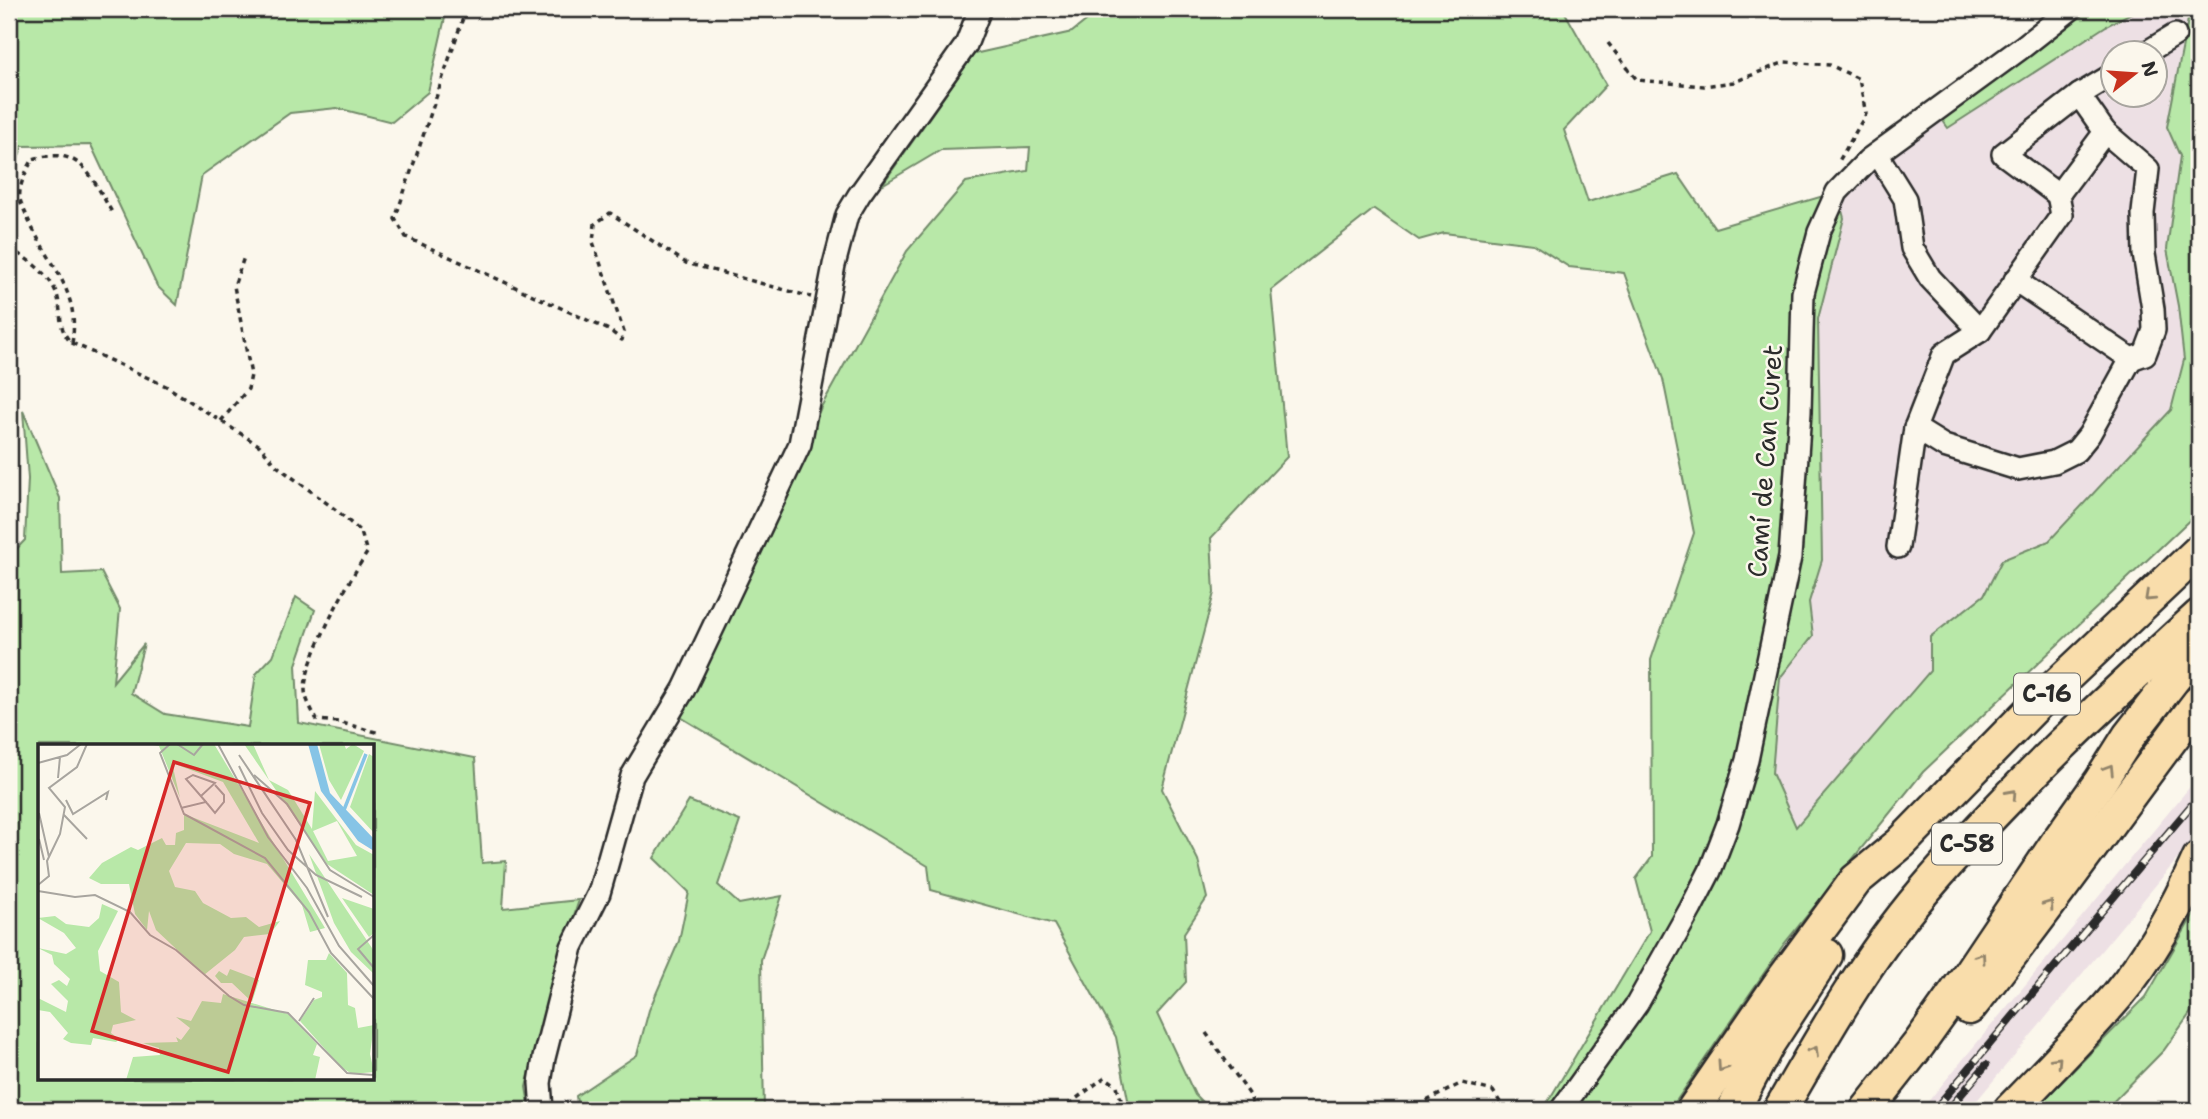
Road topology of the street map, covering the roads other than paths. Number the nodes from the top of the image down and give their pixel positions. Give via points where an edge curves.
1 (980, 9) edge
2 (2071, 9) edge
3 (2175, 35) dead end
4 (2170, 38) edge
5 (2100, 82) edge
6 (2080, 95) junction
7 (2105, 132) junction
8 (1877, 154) junction
9 (2058, 195) junction
10 (2015, 280) junction
11 (1980, 331) junction
12 (2131, 359) junction
13 (1915, 428) junction
14 (1898, 547) dead end
15 (2199, 551) edge
16 (2199, 616) edge
17 (2199, 646) edge
18 (2199, 702) edge
19 (1902, 844) junction
20 (2199, 858) edge
21 (542, 1110) edge
22 (1561, 1110) edge
23 (1693, 1110) edge
24 (1733, 1110) edge
25 (1780, 1110) edge
26 (1867, 1110) edge
27 (1882, 1110) edge
28 (2010, 1110) edge

1 - 21 street via 965,45 847,215 800,444 684,690 632,776 599,893 572,947 544,1058
2 - 8 street, Camí de Can Curet
3 - 4 street
5 - 6 street
6 - 7 street
6 - 9 street via 2003,154
7 - 9 street
7 - 12 street via 2148,169 2144,254 2154,330 2146,354
8 - 11 street via 1905,199 1912,248 1930,278
8 - 22 street, Camí de Can Curet via 1837,192 1819,232 1804,293 1790,557 1761,703 1736,798 1710,870 1668,950 1637,1004
9 - 10 street via 2063,215
10 - 11 street
10 - 12 street
11 - 13 street via 1944,354
12 - 13 street via 2089,435 2076,451 2054,462 2018,469 1944,446
13 - 14 street
15 -> 19 highway, C-16 via 2037,704
25 -> 16 highway, C-58 via 1842,1005 1922,893 2027,778
26 -> 17 highway via 1966,978 2129,736
27 -> 18 highway via 2033,928
19 -> 23 highway, C-16 via 1856,880
19 - 24 highway, C-58 via 1805,985
28 -> 20 highway via 2118,995 2175,909

